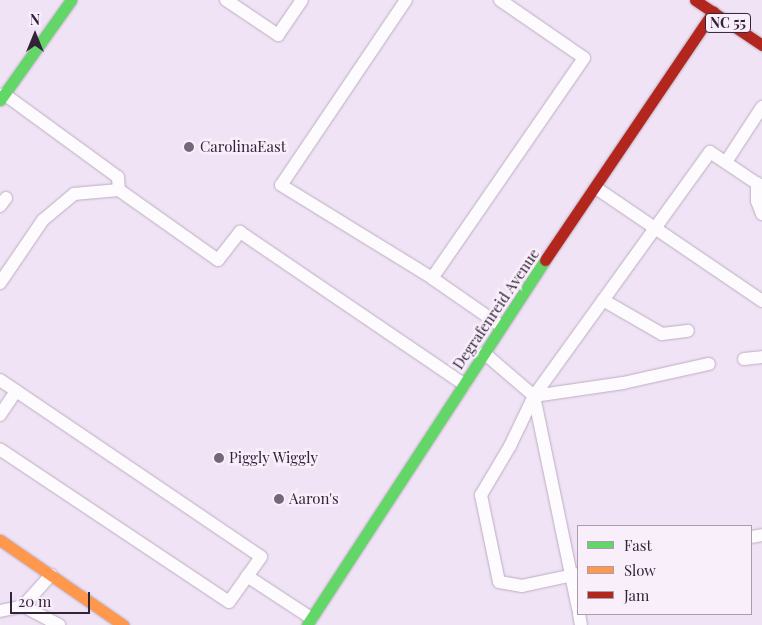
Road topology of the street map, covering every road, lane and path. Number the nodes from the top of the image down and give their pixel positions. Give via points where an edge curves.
1 (71, 0) edge
2 (226, 0) edge
3 (302, 0) edge
4 (406, 0) edge
5 (500, 0) edge
6 (695, 0) edge
7 (724, 0) edge
8 (713, 12) junction
9 (762, 45) edge
10 (2, 97) edge
11 (762, 107) edge
12 (726, 162) junction
13 (759, 185) edge
14 (596, 188) junction
15 (119, 190) junction
16 (762, 214) edge
17 (655, 228) junction
18 (432, 278) junction
19 (0, 283) edge
20 (603, 300) junction
21 (762, 301) edge
22 (501, 326) junction
23 (688, 331) dead end
24 (484, 353) junction
25 (762, 357) edge
26 (744, 359) dead end
27 (708, 364) dead end
28 (0, 380) edge
29 (464, 384) junction
30 (16, 391) junction
31 (534, 396) junction
32 (0, 415) edge
33 (0, 449) edge
34 (0, 540) edge
35 (51, 575) junction
36 (575, 575) edge
37 (247, 576) junction
38 (577, 597) edge
39 (23, 606) junction
40 (0, 611) edge
41 (309, 621) edge
42 (120, 624) edge
43 (57, 625) edge

1 - 10 street
2 - 3 lane via 278,35
4 - 18 lane via 280,185
5 - 18 lane via 584,58
6 - 8 street, NC 55
7 - 8 lane
8 - 9 street, NC 55
8 - 14 street, Degrafenreid Avenue
10 - 15 lane via 118,177
11 - 12 lane
12 - 13 lane
12 - 17 lane via 710,152
13 - 16 lane via 757,201
14 - 17 lane
14 - 22 street, Degrafenreid Avenue
15 - 19 lane via 74,194 43,220
15 - 29 lane via 218,260 240,232
17 - 20 lane
17 - 21 lane
18 - 22 lane
20 - 23 lane via 662,334
20 - 31 lane
22 - 24 street, Degrafenreid Avenue
24 - 29 street, Degrafenreid Avenue
24 - 31 lane
25 - 26 lane
27 - 31 lane via 622,383
28 - 30 lane
29 - 41 street, Degrafenreid Avenue
30 - 32 lane
30 - 37 lane via 261,556
31 - 36 lane
31 - 36 lane via 481,495 499,582 522,586
33 - 37 lane via 229,602
34 - 35 street
35 - 39 lane
35 - 42 street
36 - 38 lane
37 - 41 lane
39 - 40 lane
39 - 43 lane

